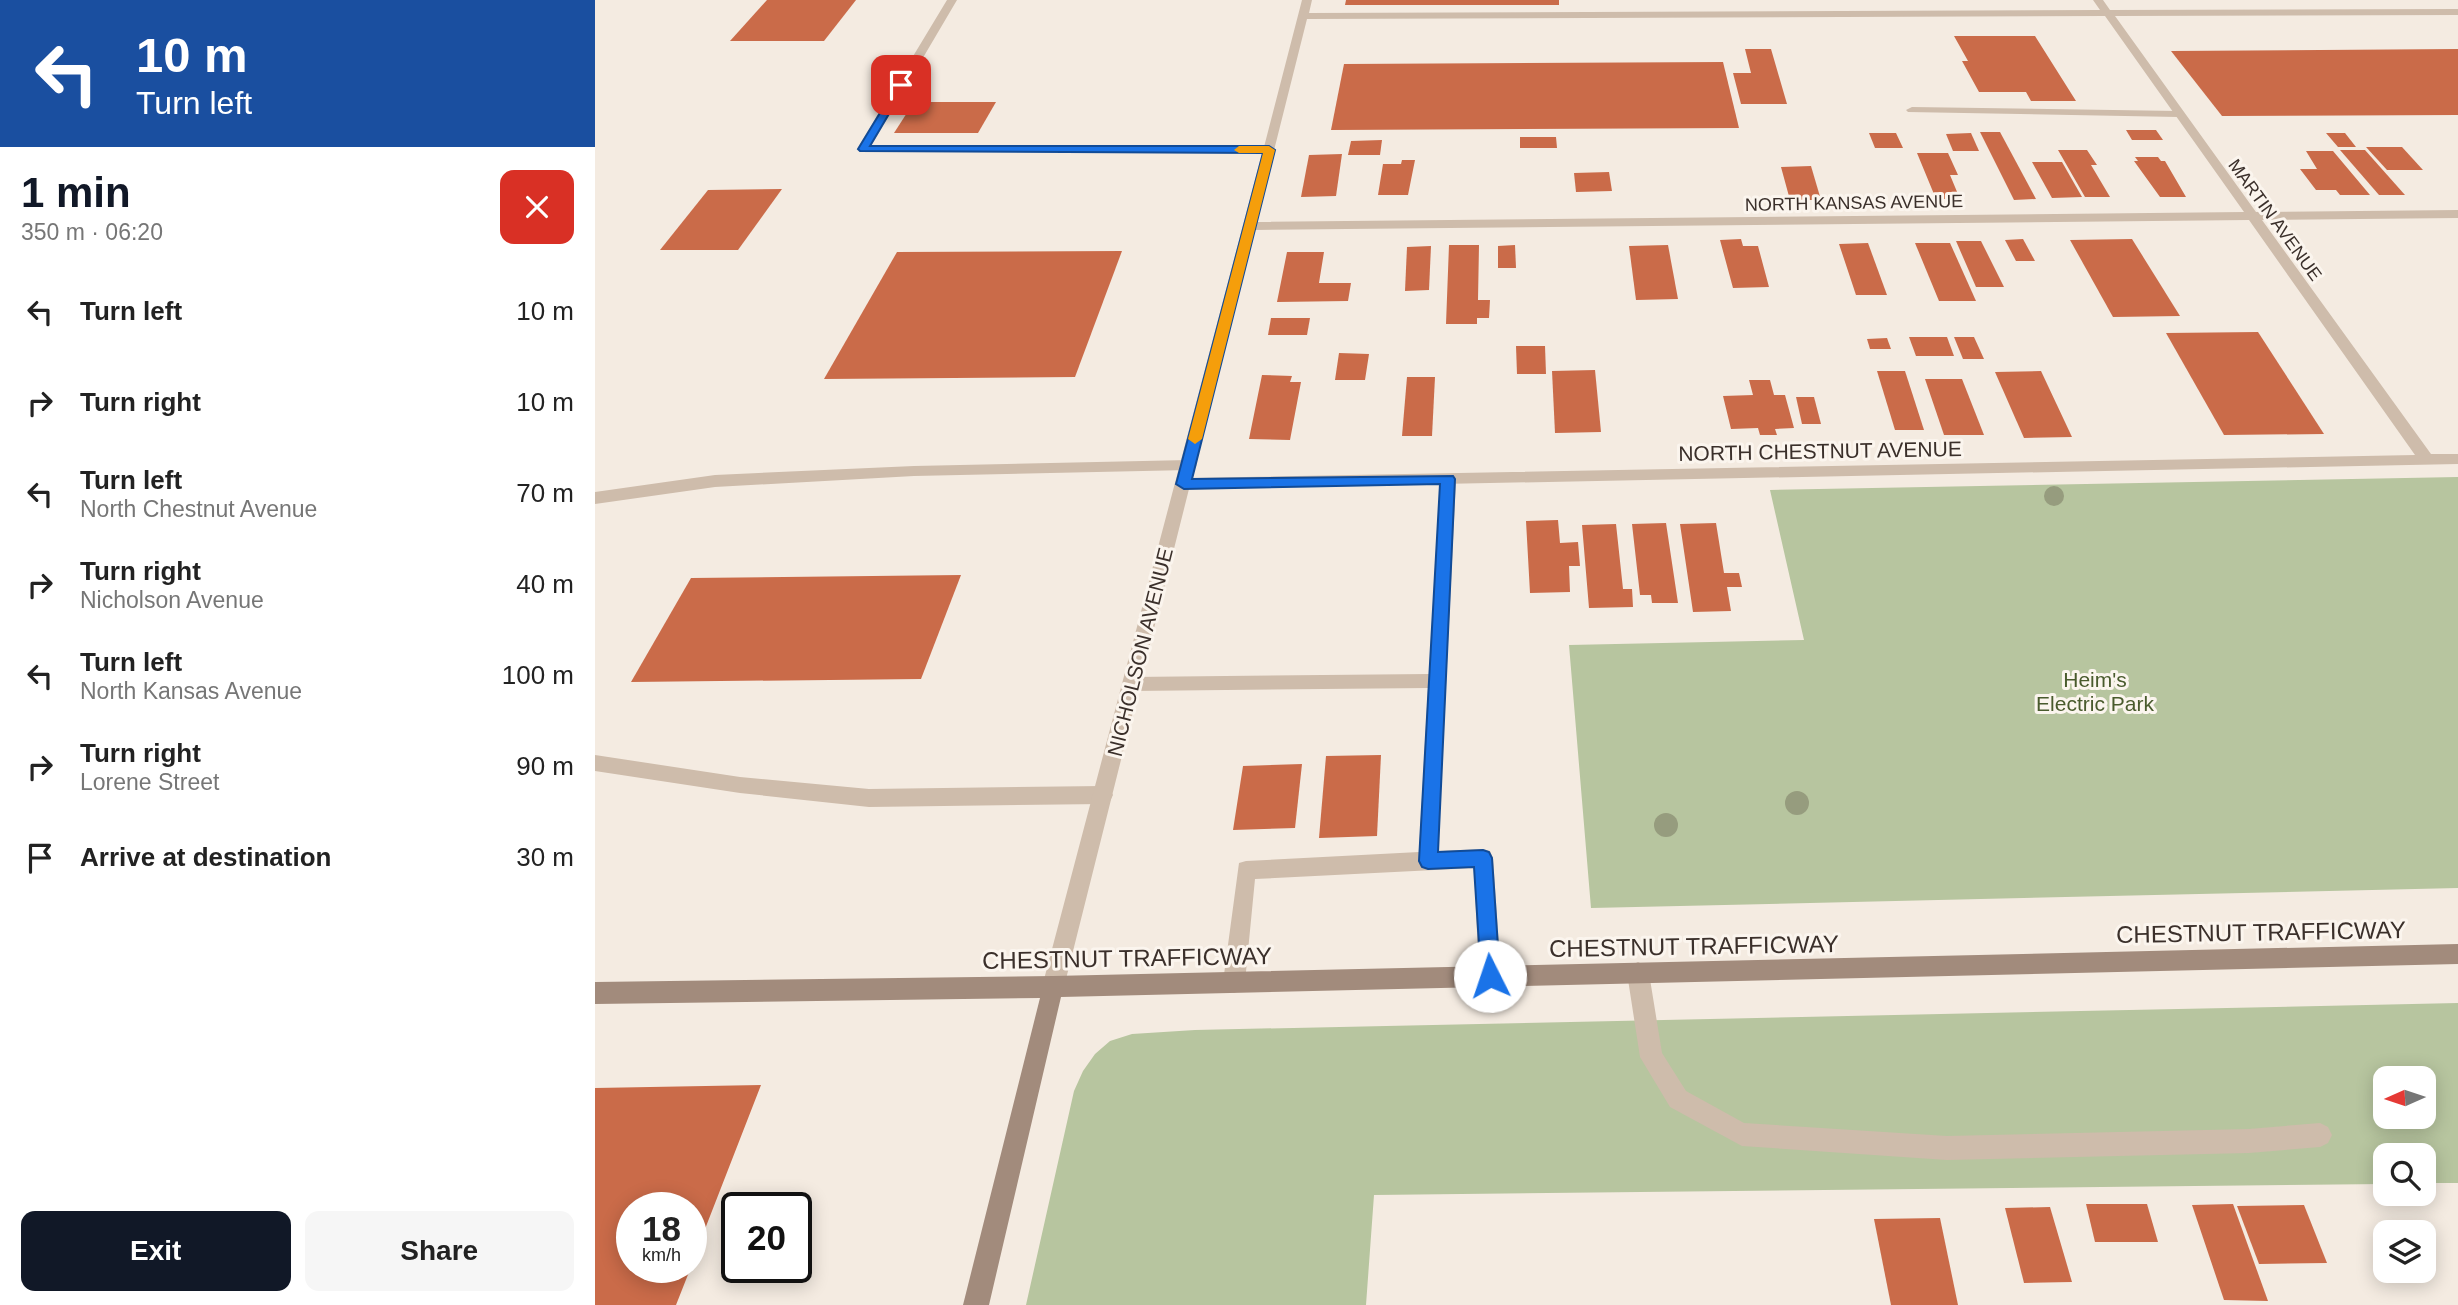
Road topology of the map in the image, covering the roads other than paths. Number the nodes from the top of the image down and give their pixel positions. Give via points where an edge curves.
1 (952, 0) edge
2 (1307, 0) edge
3 (2098, 0) edge
4 (2458, 12) edge
5 (2107, 15) junction
6 (1303, 16) junction
7 (1912, 110) dead end
8 (2178, 114) junction
9 (1269, 150) junction
10 (2458, 214) edge
11 (2251, 217) junction
12 (1250, 226) junction
13 (2458, 459) edge
14 (2427, 460) junction
15 (1189, 464) junction
16 (1448, 479) junction
17 (1184, 484) junction
18 (595, 498) edge
19 (1437, 681) junction
20 (1132, 684) junction
21 (595, 763) edge
22 (1103, 795) junction
23 (1428, 861) junction
24 (2458, 954) edge
25 (1638, 973) junction
26 (1490, 976) junction
27 (1234, 982) junction
28 (1053, 987) junction
29 (595, 993) edge
30 (2320, 1135) dead end
31 (976, 1305) edge

1 - 9 street via 863,149
2 - 6 street, NICHOLSON AVENUE
3 - 5 street, MARTIN AVENUE
4 - 5 street
5 - 6 street
5 - 8 street, MARTIN AVENUE
6 - 9 street, NICHOLSON AVENUE
7 - 8 street
8 - 11 street, MARTIN AVENUE
9 - 12 street, NICHOLSON AVENUE
10 - 11 street, NORTH KANSAS AVENUE
11 - 12 street, NORTH KANSAS AVENUE
11 - 14 street, MARTIN AVENUE
12 - 15 street, NICHOLSON AVENUE
13 - 14 street, NORTH CHESTNUT AVENUE
14 - 16 street, NORTH CHESTNUT AVENUE
15 - 17 street, NICHOLSON AVENUE
15 - 18 street via 715,481
16 - 17 street, NORTH CHESTNUT AVENUE
16 - 19 street
17 - 20 street, NICHOLSON AVENUE
19 - 20 street
19 - 23 street
20 - 22 street, NICHOLSON AVENUE
21 - 22 street via 869,798
22 - 28 street, NICHOLSON AVENUE
23 - 26 street via 1483,858
23 - 27 street via 1246,870
24 - 25 street, CHESTNUT TRAFFICWAY
25 - 26 street, CHESTNUT TRAFFICWAY
25 - 30 street via 1651,1057 1678,1099 1742,1134 1947,1148 2249,1141
26 - 27 street, CHESTNUT TRAFFICWAY
27 - 28 street, CHESTNUT TRAFFICWAY
28 - 29 street, CHESTNUT TRAFFICWAY
28 - 31 street, NICHOLSON AVENUE

